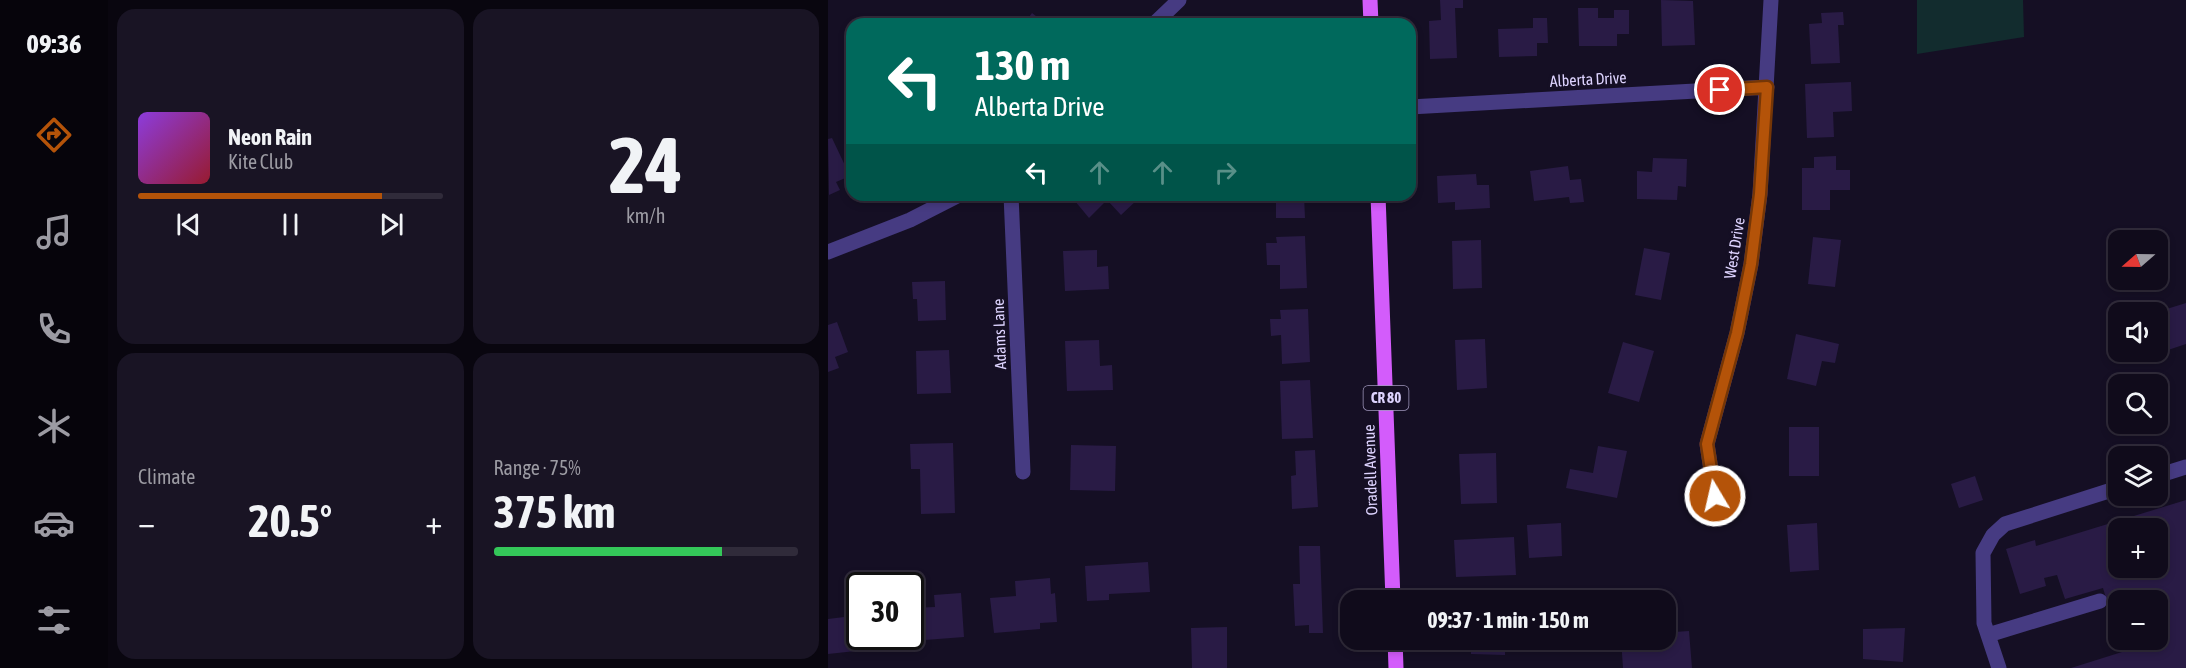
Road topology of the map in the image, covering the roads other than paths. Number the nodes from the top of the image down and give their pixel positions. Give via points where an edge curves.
1 (1179, 0) edge
2 (1370, 0) edge
3 (1771, 0) edge
4 (1160, 18) edge
5 (1371, 18) edge
6 (1767, 87) junction
7 (1416, 107) edge
8 (947, 201) edge
9 (1011, 201) edge
10 (1378, 201) edge
11 (828, 252) edge
12 (2186, 467) edge
13 (1023, 472) dead end
14 (2168, 473) edge
15 (2108, 491) edge
16 (1715, 496) dead end
17 (1394, 590) edge
18 (2100, 601) dead end
19 (1988, 635) junction
20 (1395, 650) edge
21 (1396, 668) edge
22 (1999, 668) edge

1 - 4 street
2 - 5 main road
3 - 6 street, West Drive
6 - 7 street, Alberta Drive
6 - 16 street, West Drive via 1751,264 1707,444
8 - 11 street
9 - 13 street, Adams Lane
10 - 17 main road, Oradell Avenue / CR 80
12 - 14 street
15 - 19 street via 2005,524 1993,535 1983,553 1982,607
18 - 19 street
19 - 22 street
20 - 21 main road

